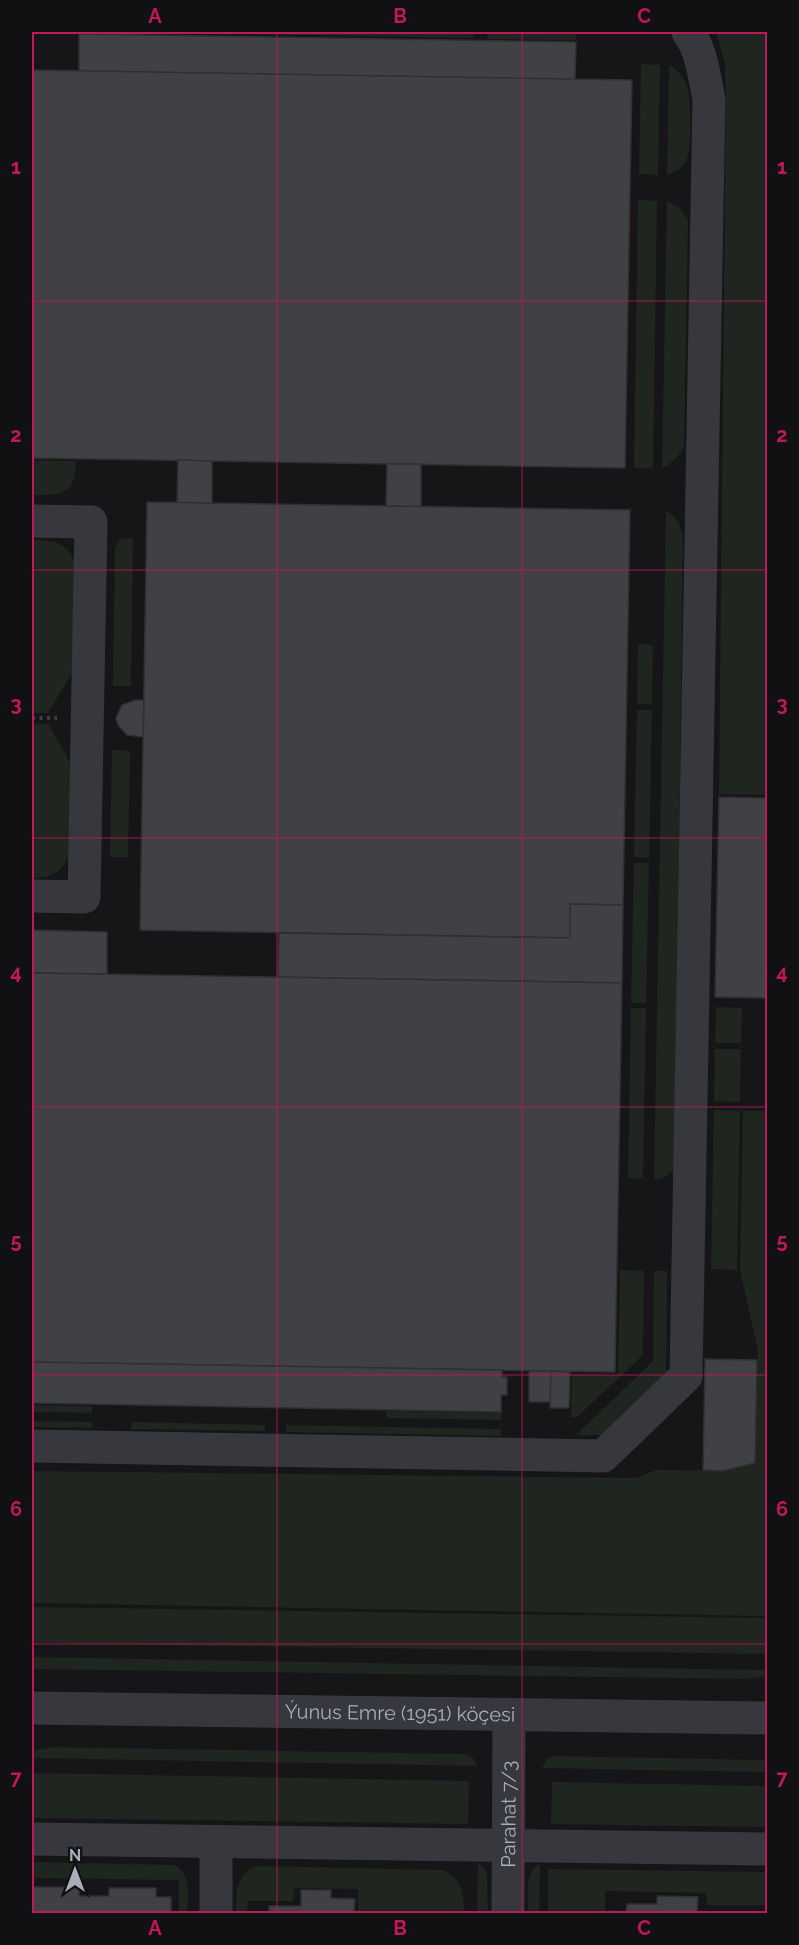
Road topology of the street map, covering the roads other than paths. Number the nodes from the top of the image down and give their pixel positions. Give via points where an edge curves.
1 (688, 32) edge
2 (32, 521) edge
3 (32, 896) edge
4 (32, 1446) edge
5 (32, 1708) edge
6 (509, 1715) junction
7 (768, 1718) edge
8 (32, 1839) edge
9 (216, 1842) junction
10 (508, 1846) junction
11 (768, 1850) edge
12 (216, 1914) edge
13 (508, 1914) edge

1 - 4 street via 695,40 709,99 686,1376 603,1456
2 - 3 street via 91,522 84,897
5 - 6 street, Ýunus Emre (1951) köçesi
6 - 7 street, Ýunus Emre (1951) köçesi
6 - 10 street, Parahat 7/3
8 - 9 street
9 - 10 street
9 - 12 street
10 - 11 street
10 - 13 street, Parahat 7/3

